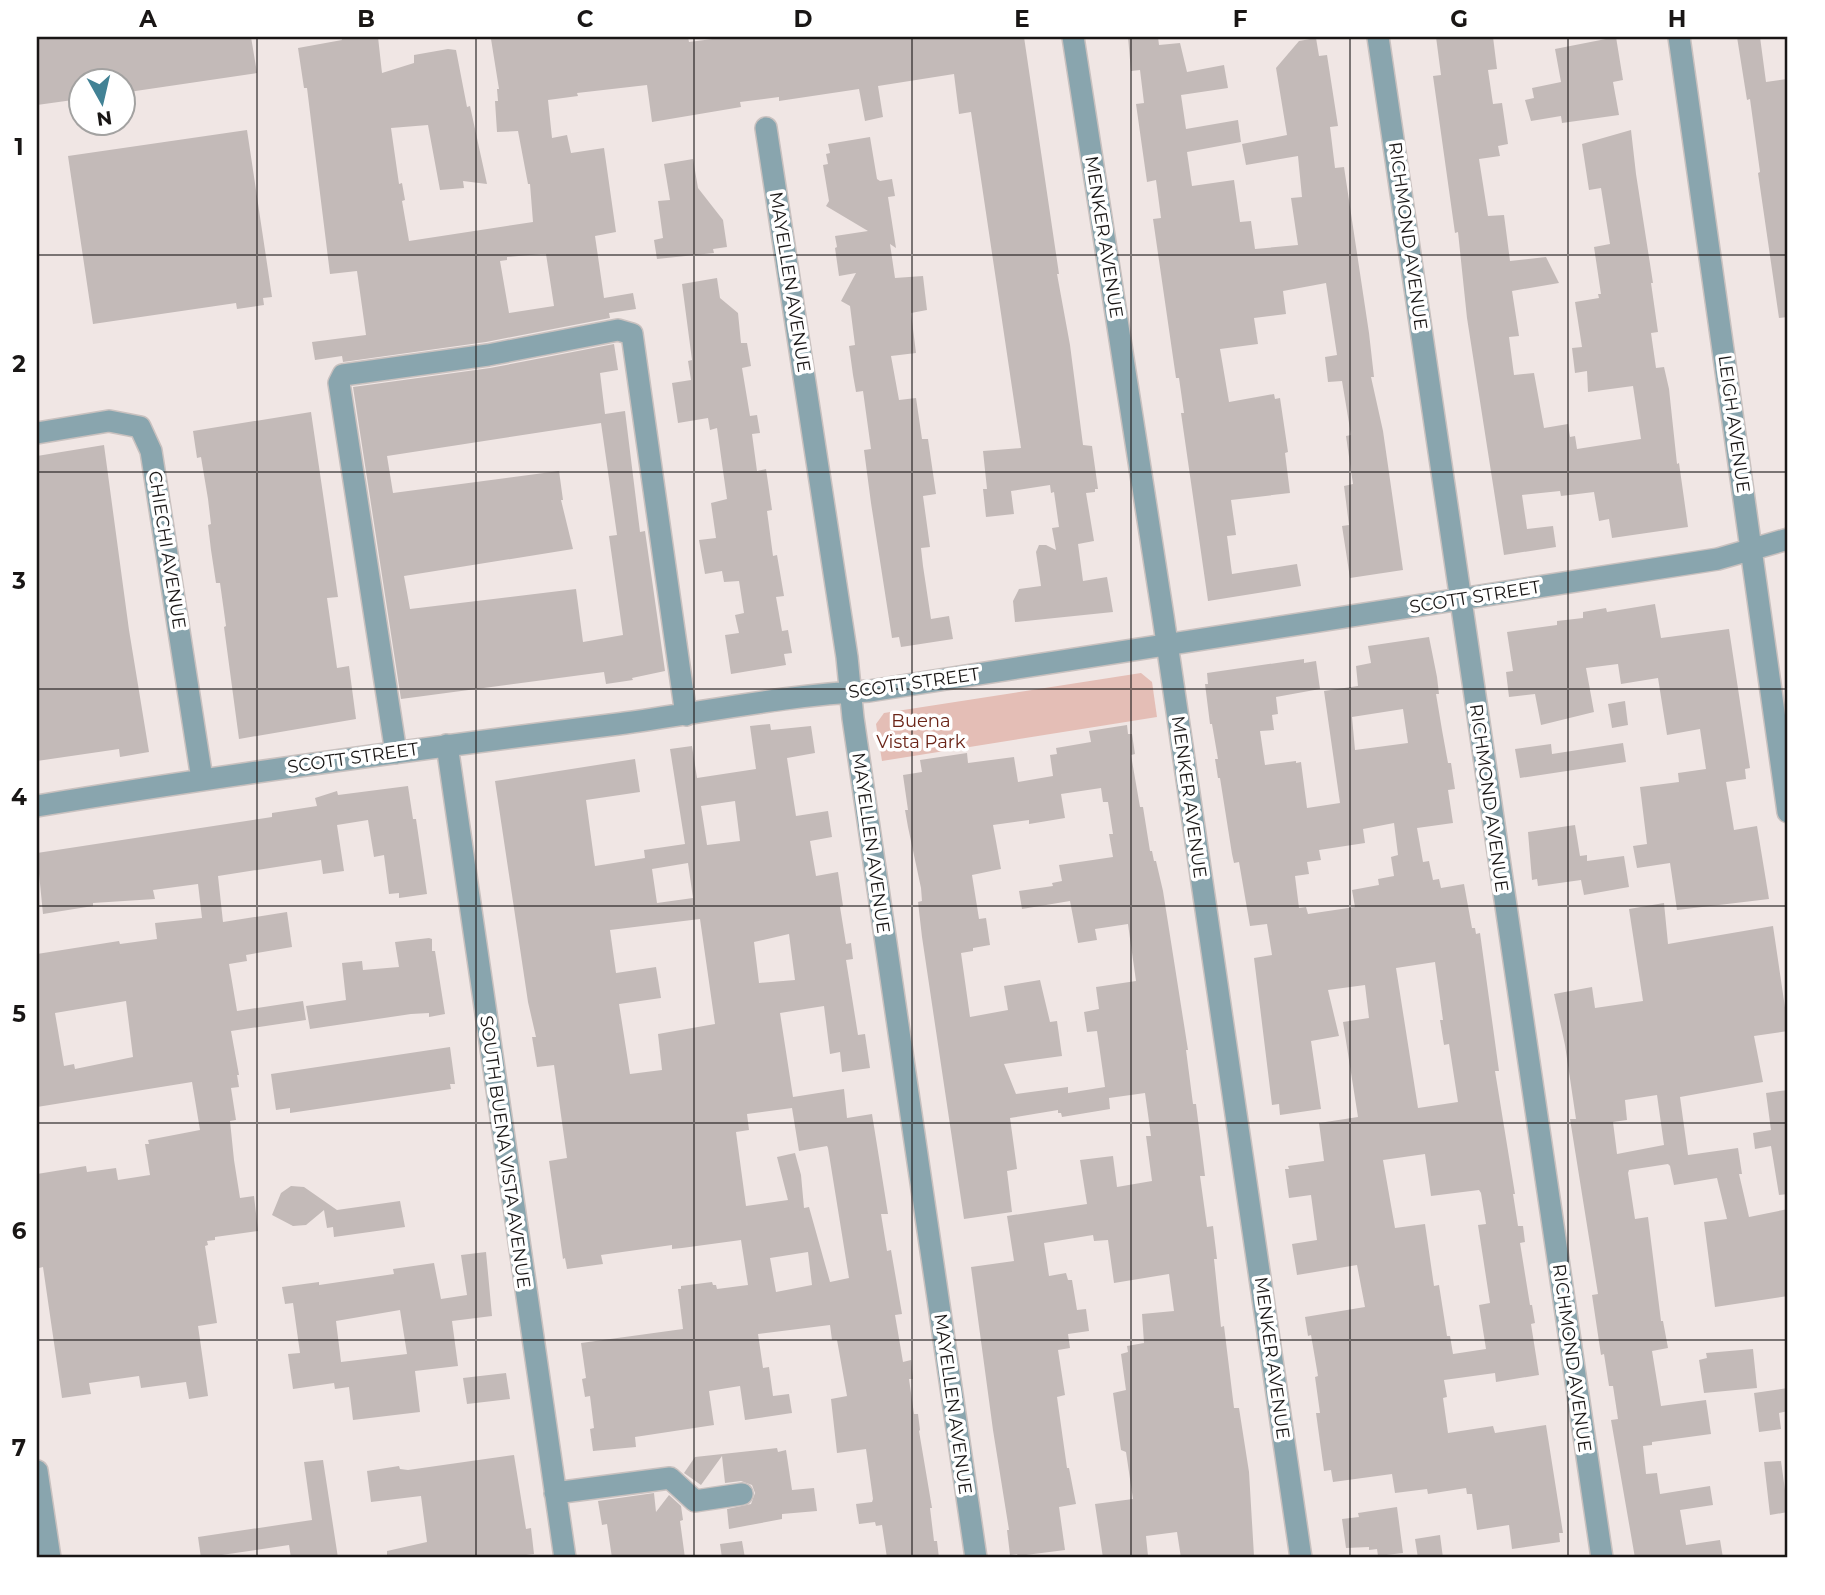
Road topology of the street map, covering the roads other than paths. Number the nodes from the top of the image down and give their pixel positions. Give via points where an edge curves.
1 (1073, 37) edge
2 (1378, 37) edge
3 (1679, 37) edge
4 (766, 128) dead end
5 (37, 433) edge
6 (1788, 539) edge
7 (1752, 548) junction
8 (1462, 600) junction
9 (1167, 646) junction
10 (850, 692) junction
11 (687, 715) junction
12 (447, 745) junction
13 (396, 752) junction
14 (202, 779) junction
15 (37, 806) edge
16 (1788, 812) edge
17 (37, 1471) edge
18 (555, 1493) junction
19 (742, 1494) dead end
20 (50, 1558) edge
21 (565, 1558) edge
22 (976, 1558) edge
23 (1301, 1558) edge
24 (1602, 1558) edge

1 - 9 street, MENKER AVENUE
2 - 8 street, RICHMOND AVENUE
3 - 7 street, LEIGH AVENUE
4 - 10 street, MAYELLEN AVENUE
5 - 14 street, CHIECHI AVENUE via 109,421 140,427 151,451
6 - 7 street, SCOTT STREET
7 - 8 street, SCOTT STREET via 1718,559
7 - 16 street, LEIGH AVENUE
8 - 9 street, SCOTT STREET
8 - 24 street, RICHMOND AVENUE
9 - 10 street, SCOTT STREET
9 - 23 street, MENKER AVENUE
10 - 11 street, SCOTT STREET
10 - 22 street, MAYELLEN AVENUE
11 - 12 street, SCOTT STREET
11 - 13 street via 632,334 618,330 488,355 343,375 339,383
12 - 13 street, SCOTT STREET
12 - 18 street, SOUTH BUENA VISTA AVENUE
13 - 14 street, SCOTT STREET
14 - 15 street, SCOTT STREET
17 - 20 street
18 - 19 street via 670,1478 695,1501
18 - 21 street, SOUTH BUENA VISTA AVENUE

